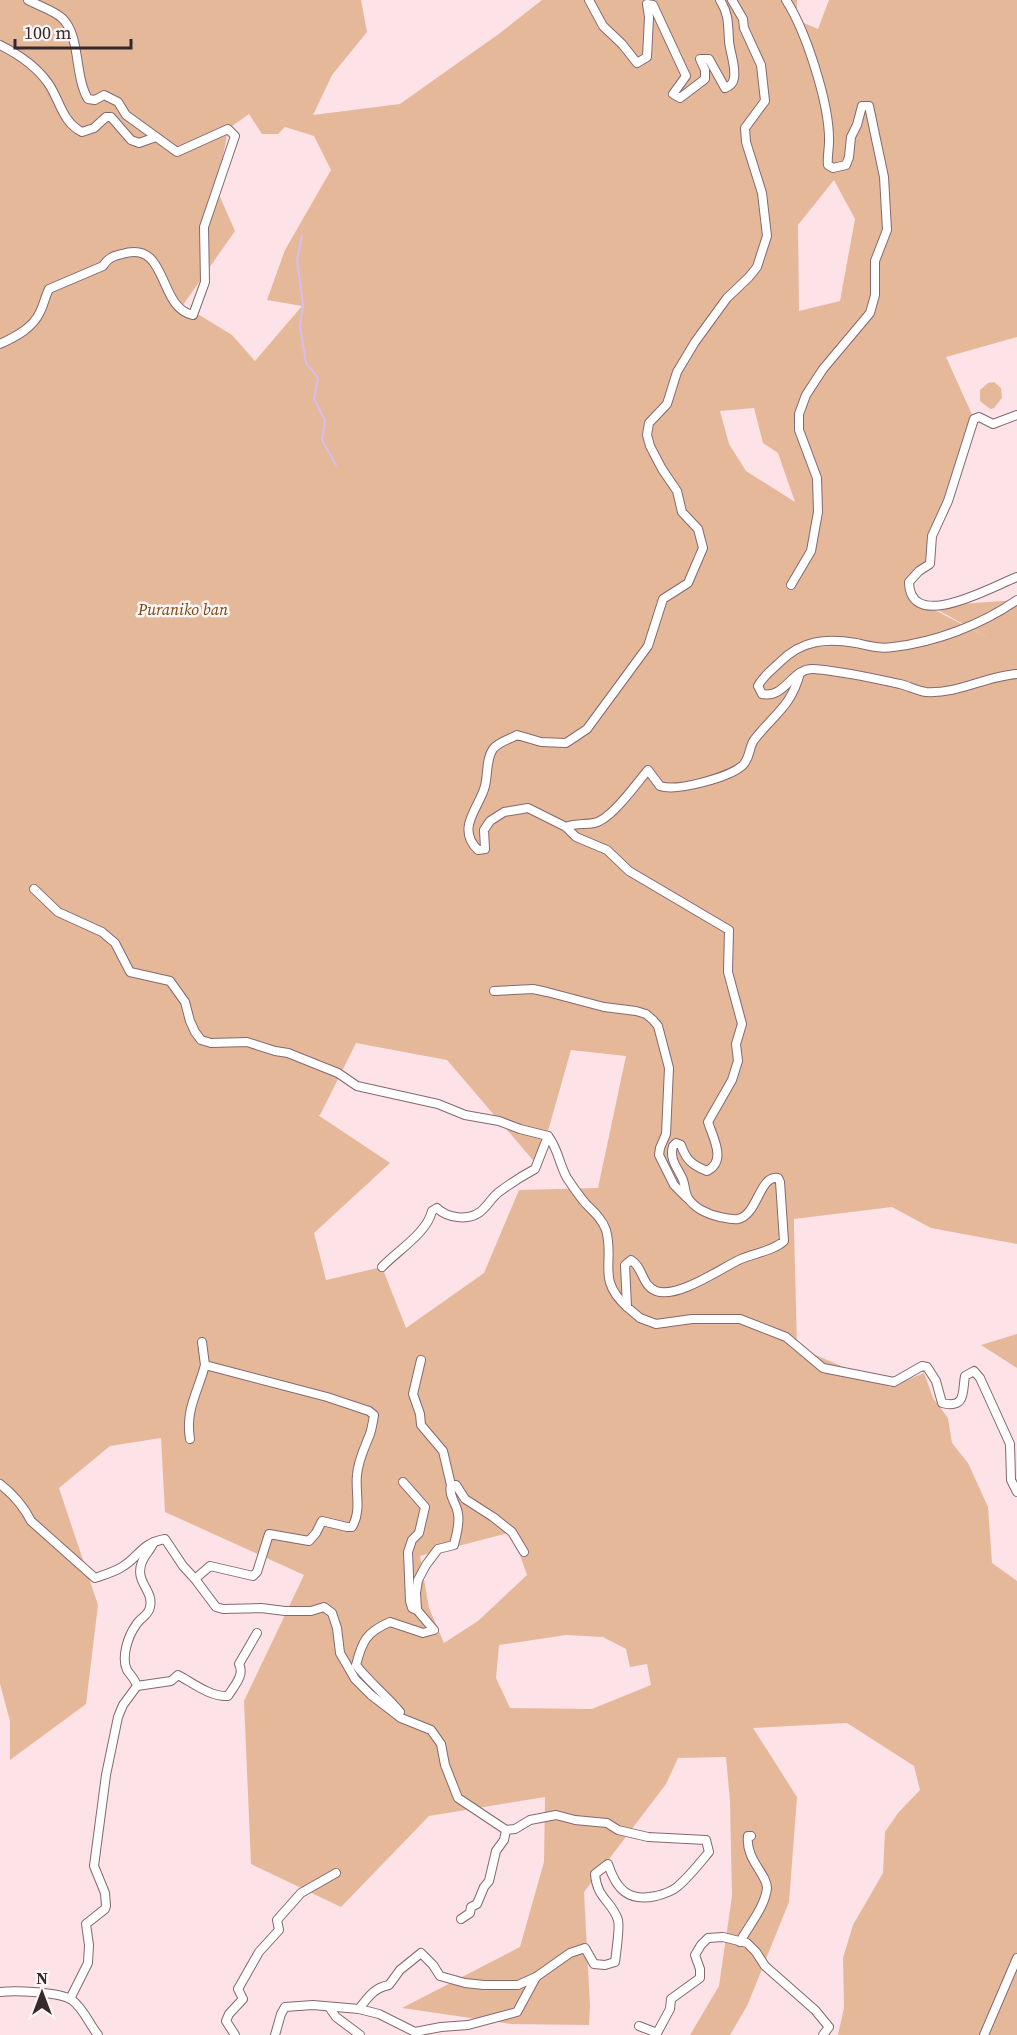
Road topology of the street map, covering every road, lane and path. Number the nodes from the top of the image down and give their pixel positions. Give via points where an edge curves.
1 (28, 0) edge
2 (589, 0) edge
3 (720, 0) edge
4 (732, 0) edge
5 (786, 0) edge
6 (0, 45) edge
7 (156, 137) junction
8 (0, 344) edge
9 (1017, 415) edge
10 (1017, 577) edge
11 (791, 585) dead end
12 (1017, 600) edge
13 (801, 672) junction
14 (1017, 674) edge
15 (566, 827) junction
16 (34, 889) dead end
17 (494, 991) dead end
18 (548, 1136) junction
19 (688, 1198) junction
20 (382, 1267) dead end
21 (627, 1307) junction
22 (202, 1342) dead end
23 (421, 1360) dead end
24 (205, 1365) junction
25 (190, 1439) dead end
26 (403, 1482) dead end
27 (0, 1484) edge
28 (451, 1485) junction
29 (1017, 1492) edge
30 (155, 1541) junction
31 (524, 1552) dead end
32 (195, 1579) junction
33 (417, 1610) junction
34 (257, 1633) dead end
35 (137, 1686) junction
36 (398, 1716) junction
37 (506, 1830) junction
38 (750, 1836) dead end
39 (336, 1873) dead end
40 (461, 1919) dead end
41 (740, 1942) junction
42 (1017, 1958) edge
43 (536, 1977) junction
44 (0, 1992) edge
45 (70, 1999) junction
46 (329, 2007) junction
47 (359, 2009) junction
48 (639, 2025) dead end
49 (657, 2034) edge
50 (98, 2035) edge
51 (235, 2035) edge
52 (275, 2035) edge
53 (360, 2035) edge
54 (823, 2035) edge
55 (984, 2035) edge

1 - 7 street via 63,19 88,99 104,95 112,98 126,115
2 - 3 street via 603,26 637,63 647,57 647,4 653,5 686,76 673,94 680,98 705,79 700,59 709,59 725,88 734,80 729,22
4 - 15 street via 743,19 764,81 765,101 745,128 762,193 767,236 757,267 727,298 694,342 677,372 667,404 649,423 646,435 677,491 682,512 698,529 703,548 688,583 663,599 648,646 587,729 566,743 541,742 517,735 496,746 491,753 485,788 468,828 478,850 485,849 484,830 489,820 504,812 528,808
5 - 11 street via 803,31 823,102 828,165 846,165 862,106 869,106 884,177 887,230 875,261 875,295 870,313 823,369 799,414 799,430 817,478 818,512 811,551
6 - 7 street via 37,70 72,127 82,132 111,117 131,140 139,143
7 - 8 street via 177,152 228,129 235,136 204,227 205,282 193,315 184,313 173,300 156,264 145,254 133,251 108,259 103,266 49,289 31,326
9 - 10 street via 993,424 979,417 974,419 948,501 932,536 930,564 909,582 909,590 913,599 926,606 942,606
12 - 13 street via 961,630 911,644 879,648 834,640 805,644 789,653 764,677 759,690 767,695 780,691
13 - 14 street via 811,669 854,674 926,692 967,687
13 - 15 street via 788,704 752,742 743,765 699,784 676,787 660,786 648,770 611,815 596,823
15 - 19 street via 576,837 607,850 629,871 729,930 728,972 742,1024 736,1044 738,1061 732,1080 708,1122 719,1155 717,1162 707,1172 692,1165 681,1145 673,1146 672,1161
16 - 18 street via 58,912 102,932 115,943 130,972 170,981 185,1002 201,1040 247,1042 288,1053 338,1072 357,1086 438,1104 465,1115
17 - 19 street via 533,989 636,1011 653,1020 669,1068 666,1134 659,1155 674,1185
18 - 20 street via 535,1169 496,1194 479,1214 456,1218 437,1208 406,1247
18 - 21 street via 567,1177 605,1227 608,1278
19 - 21 street via 707,1214 739,1219 753,1206 767,1179 778,1178 784,1241 695,1284 663,1293 647,1285 631,1260 625,1265
21 - 29 street via 656,1324 740,1319 786,1337 824,1368 835,1372 894,1382 927,1367 942,1403 949,1405 963,1396 965,1376 974,1371 981,1378 1010,1444 1011,1480
22 - 24 street
23 - 28 street via 413,1394 421,1425 444,1451
24 - 25 street via 190,1408
24 - 32 street via 327,1397 374,1415 357,1476 359,1497 352,1527 322,1521 309,1541 269,1534 253,1576 210,1566
26 - 33 street via 425,1507 419,1533 408,1552 410,1600
27 - 30 street via 25,1508 31,1521 95,1578 124,1567
28 - 31 street via 456,1485 465,1499 512,1532
28 - 33 street via 459,1522 454,1545 438,1549 426,1565 418,1580
30 - 32 street via 165,1539
30 - 35 street via 140,1571 141,1582 149,1594 150,1610 136,1624 124,1656
32 - 36 street via 216,1607 223,1609 311,1611 324,1607 332,1613 340,1653 355,1679
33 - 36 street via 434,1630 423,1634 390,1622 379,1626 362,1642 356,1665 400,1712
34 - 35 street via 239,1664 241,1674 228,1696 210,1693 178,1675 171,1681
35 - 45 street via 118,1718 104,1786 94,1866 106,1906 86,1924 88,1963
36 - 37 street via 432,1730 441,1744 458,1798
37 - 40 street via 489,1881 477,1904
37 - 43 street via 556,1815 607,1823 638,1834 706,1840 709,1852 678,1887 652,1896 628,1895 608,1864 600,1868 595,1874 596,1882 619,1921 615,1962 594,1964 585,1948 570,1953
38 - 41 street via 747,1844 765,1878 766,1890
39 - 51 street via 301,1893 277,1920 279,1930 255,1959 238,1989 243,1999 227,2016
41 - 49 street via 708,1938 701,1945 695,1955 700,1978 671,1999
41 - 54 street via 747,1943 765,1966 815,2010 829,2027
42 - 55 street
43 - 47 street via 517,2012 468,2025 416,2032
43 - 47 street via 518,1985 465,1983 440,1976 421,1953 389,1985 374,1990
44 - 45 street
45 - 50 street
46 - 47 street
46 - 52 street via 285,2007
46 - 53 street
48 - 49 street

